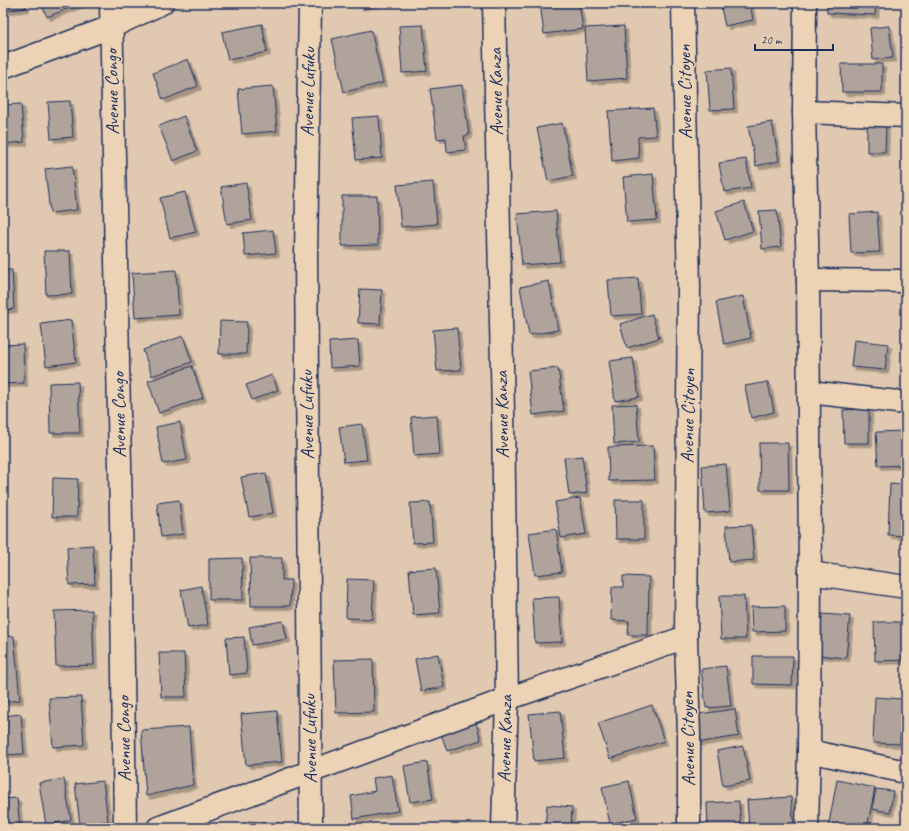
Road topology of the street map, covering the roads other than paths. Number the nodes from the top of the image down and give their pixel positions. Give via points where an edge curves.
1 (111, 3) edge
2 (162, 3) edge
3 (310, 3) edge
4 (494, 3) edge
5 (683, 3) edge
6 (806, 3) edge
7 (111, 27) junction
8 (3, 67) edge
9 (804, 112) junction
10 (906, 116) edge
11 (808, 280) junction
12 (906, 281) edge
13 (808, 392) junction
14 (906, 403) edge
15 (810, 573) junction
16 (906, 587) edge
17 (686, 636) junction
18 (507, 699) junction
19 (809, 751) junction
20 (311, 772) junction
21 (906, 772) edge
22 (125, 828) edge
23 (158, 828) edge
24 (311, 828) edge
25 (503, 828) edge
26 (688, 828) edge
27 (807, 828) edge

1 - 7 street, Avenue Congo
2 - 7 street
3 - 20 street, Avenue Lufuku via 306,256
4 - 18 street, Avenue Kanza
5 - 17 street, Avenue Citoyen via 689,288
6 - 9 street
7 - 8 street
7 - 22 street, Avenue Congo
9 - 10 street
9 - 11 street
11 - 12 street
11 - 13 street
13 - 14 street
13 - 15 street
15 - 16 street
15 - 19 street
17 - 18 street
17 - 26 street, Avenue Citoyen
18 - 20 street
18 - 25 street, Avenue Kanza
19 - 21 street
19 - 27 street
20 - 23 street
20 - 24 street, Avenue Lufuku

